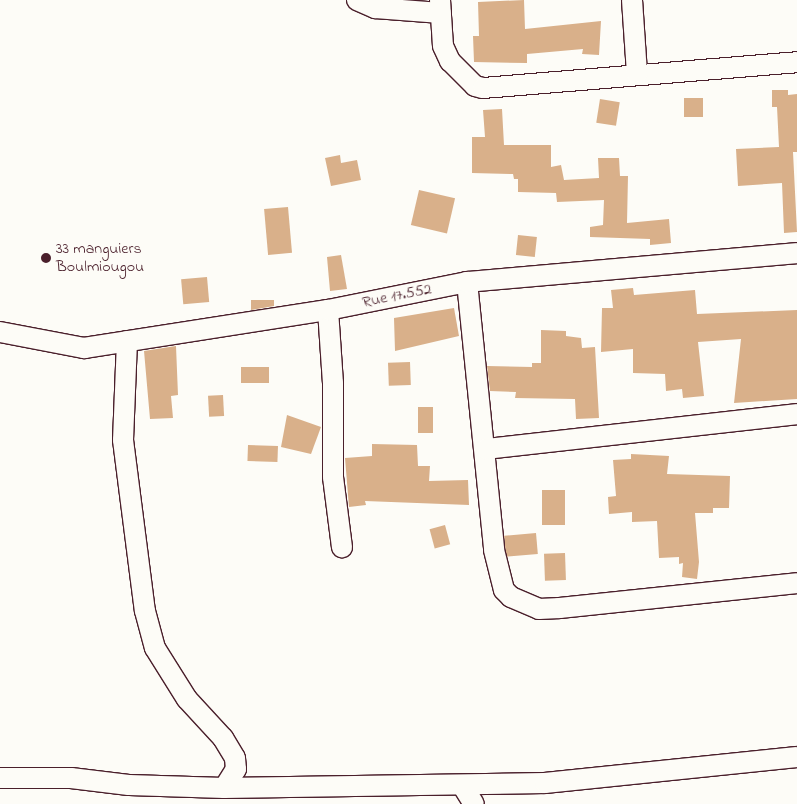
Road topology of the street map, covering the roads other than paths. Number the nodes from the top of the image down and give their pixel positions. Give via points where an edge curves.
1 (357, 0) edge
2 (632, 0) edge
3 (441, 6) edge
4 (797, 62) edge
5 (637, 74) junction
6 (797, 253) edge
7 (467, 282) junction
8 (328, 310) junction
9 (0, 332) edge
10 (127, 341) junction
11 (797, 414) edge
12 (486, 449) junction
13 (342, 547) dead end
14 (797, 583) edge
15 (797, 757) edge
16 (0, 778) edge
17 (462, 785) junction
18 (224, 788) junction
19 (474, 804) edge

1 - 3 street via 375,8
2 - 5 street
3 - 5 street via 444,46 450,61 475,86 483,88
4 - 5 street
6 - 7 street, Rue 17.552
7 - 8 street, Rue 17.552
7 - 12 street
8 - 10 street, Rue 17.552
8 - 13 street via 333,383 333,477
9 - 10 street, Rue 17.552 via 84,348
10 - 18 street via 123,440 145,611 155,648 187,698 223,738 235,758 236,769
11 - 12 street
12 - 14 street via 494,550 504,590 521,604 539,609 560,608
15 - 17 street via 545,784
16 - 18 street via 71,778 129,785
17 - 18 street
17 - 19 street

